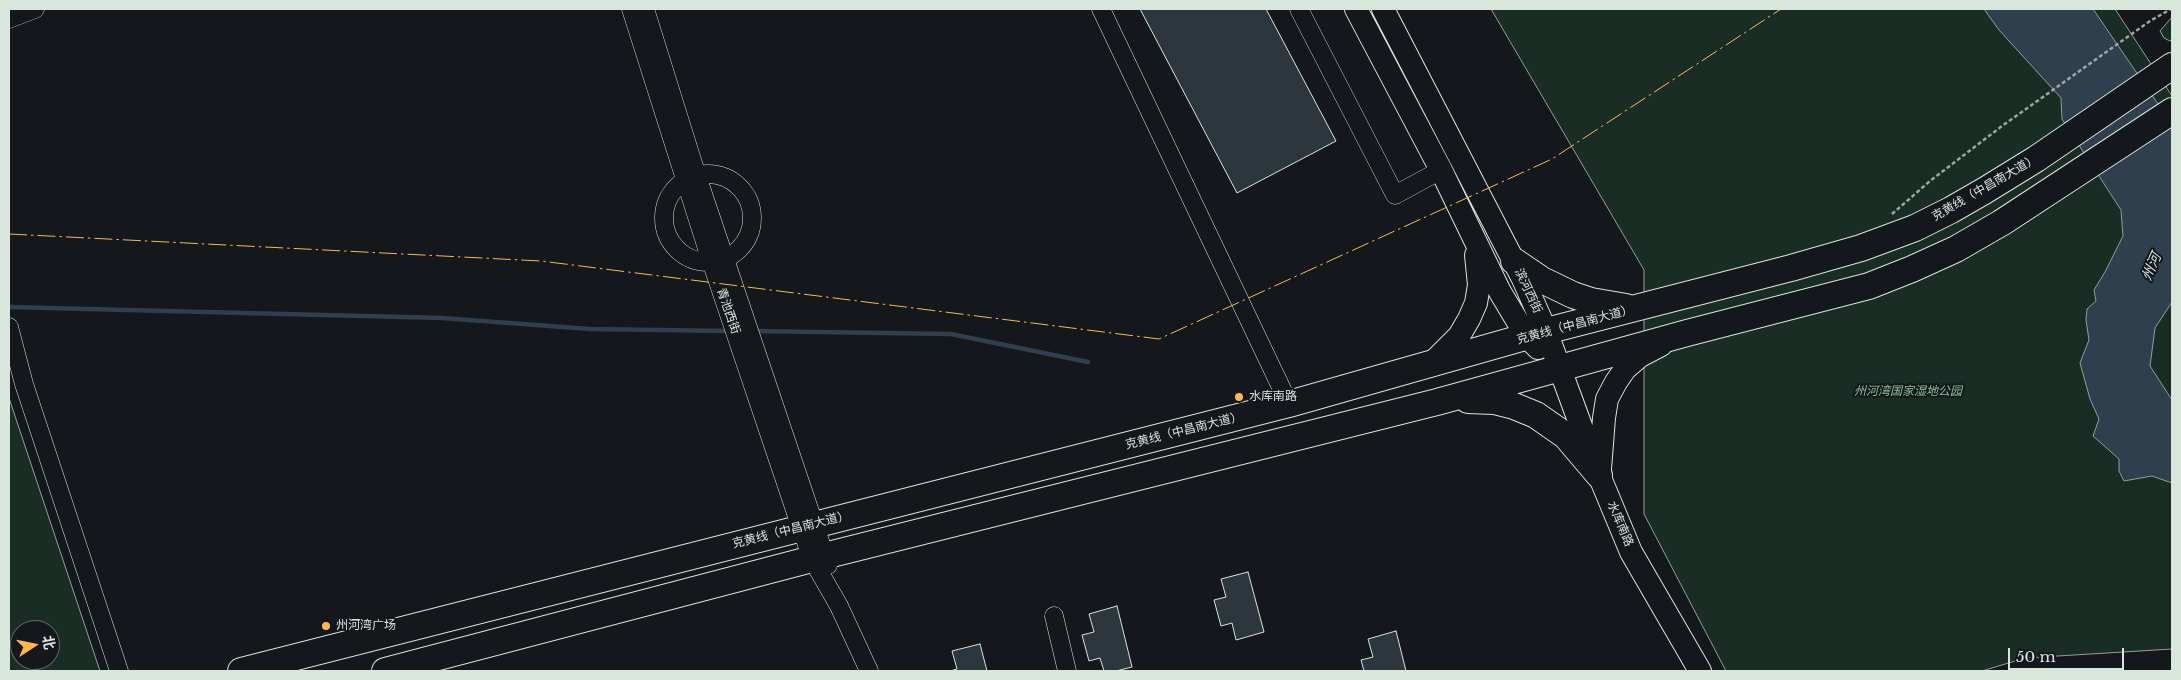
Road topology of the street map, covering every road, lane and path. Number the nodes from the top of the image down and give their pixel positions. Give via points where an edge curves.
1 (35, 9) edge
2 (632, 9) edge
3 (645, 9) edge
4 (1101, 9) edge
5 (1298, 9) edge
6 (1356, 9) edge
7 (1383, 9) edge
8 (2171, 9) edge
9 (9, 18) edge
10 (2172, 66) edge
11 (2172, 111) edge
12 (1441, 170) junction
13 (691, 178) junction
14 (1885, 220) dead end
15 (1471, 232) junction
16 (718, 260) junction
17 (1514, 261) junction
18 (1636, 308) junction
19 (9, 327) edge
20 (1687, 333) junction
21 (1537, 334) junction
22 (1428, 366) junction
23 (1559, 368) junction
24 (1437, 402) junction
25 (1289, 404) junction
26 (1599, 475) junction
27 (808, 526) junction
28 (819, 558) junction
29 (1054, 616) dead end
30 (119, 671) edge
31 (241, 671) edge
32 (385, 671) edge
33 (869, 671) edge
34 (1067, 671) edge
35 (1700, 671) edge

1 - 9 street
2 - 13 street, 青池西街
3 - 13 street, 青池西街
4 - 25 street
5 - 12 street via 1395,195
6 - 12 main road, 滨河西街
7 - 17 main road, 滨河西街
8 - 14 path via 2002,126
10 - 18 highway, 克黄线（中昌南大道） via 2036,158 1915,228 1823,259
11 - 20 highway via 2057,188 1956,249 1869,286
12 - 15 main road, 滨河西街
13 - 16 street, 青池西街
13 - 16 street via 678,185 669,197 664,211 664,226 679,251 692,259
13 - 16 street via 704,174 718,175 732,181 749,203 750,231 743,244 733,254
15 - 21 main road, 滨河西街 via 1500,292
15 - 22 main road via 1478,268 1476,303 1458,336
16 - 27 street, 青池西街
17 - 18 highway via 1573,295
17 - 21 main road, 滨河西街
18 - 21 highway, 克黄线（中昌南大道）
19 - 30 street via 14,352
20 - 23 highway
20 - 26 main road via 1640,356 1616,382 1607,399
21 - 22 highway, 克黄线（中昌南大道）
21 - 23 main road, 滨河西街
22 - 25 highway, 克黄线（中昌南大道）
23 - 24 highway
23 - 26 main road, 水库南路
24 - 26 highway via 1494,401 1536,415 1566,436
24 - 28 highway
25 - 27 highway, 克黄线（中昌南大道）
26 - 35 main road, 水库南路 via 1631,552
27 - 28 street, 青池西街
27 - 31 highway, 克黄线（中昌南大道）
28 - 32 highway
28 - 33 street, 青池西街
29 - 34 street

